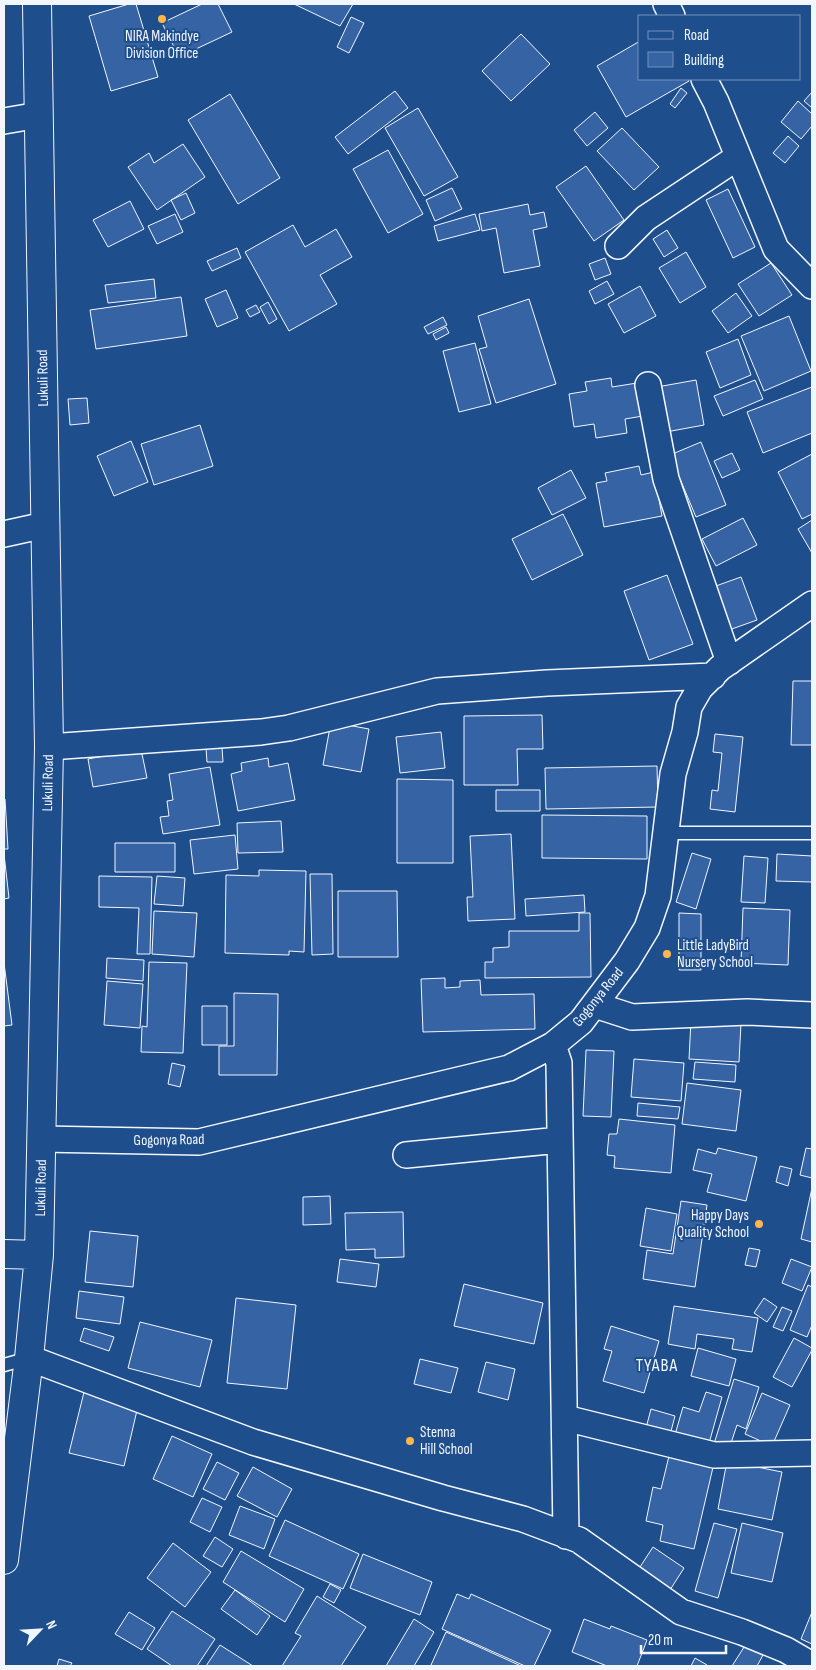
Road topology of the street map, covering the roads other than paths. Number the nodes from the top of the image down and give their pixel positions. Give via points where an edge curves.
1 (37, 4) edge
2 (705, 80) edge
3 (39, 115) junction
4 (4, 121) edge
5 (738, 157) junction
6 (618, 246) dead end
7 (812, 286) edge
8 (648, 385) dead end
9 (46, 525) junction
10 (4, 534) edge
11 (812, 604) edge
12 (721, 669) junction
13 (49, 747) junction
14 (666, 833) junction
15 (812, 833) edge
16 (595, 1005) junction
17 (812, 1015) edge
18 (552, 1045) junction
19 (42, 1139) junction
20 (560, 1140) junction
21 (406, 1154) dead end
22 (4, 1254) edge
23 (39, 1255) junction
24 (17, 1362) edge
25 (564, 1418) junction
26 (812, 1452) edge
27 (6, 1521) edge
28 (566, 1536) junction
29 (4, 1560) edge
30 (812, 1666) edge

1 - 3 street, Lukuli Road
2 - 5 street
3 - 4 street
3 - 9 street, Lukuli Road
5 - 6 street via 646,218
5 - 7 street via 776,249
8 - 12 street via 666,479
9 - 10 street
9 - 13 street, Lukuli Road
11 - 12 street, Gogonya Road
12 - 13 street via 437,691 289,728
12 - 14 street, Gogonya Road via 700,688 689,707 673,774
13 - 19 street, Lukuli Road
14 - 15 lane
14 - 16 street, Gogonya Road via 658,896 647,928
16 - 17 street via 632,1017 747,1012
16 - 18 street, Gogonya Road via 582,1022
18 - 19 street, Gogonya Road via 508,1068 198,1142
18 - 20 street via 559,1063
19 - 23 street, Lukuli Road
20 - 21 street
20 - 25 street
22 - 23 street
23 - 24 street, Lukuli Road
24 - 27 street, Lukuli Road
24 - 28 street via 253,1442 523,1519
25 - 26 street via 714,1455
25 - 28 street
27 - 29 street, Lukuli Road
28 - 30 street via 585,1544 681,1612 786,1650

